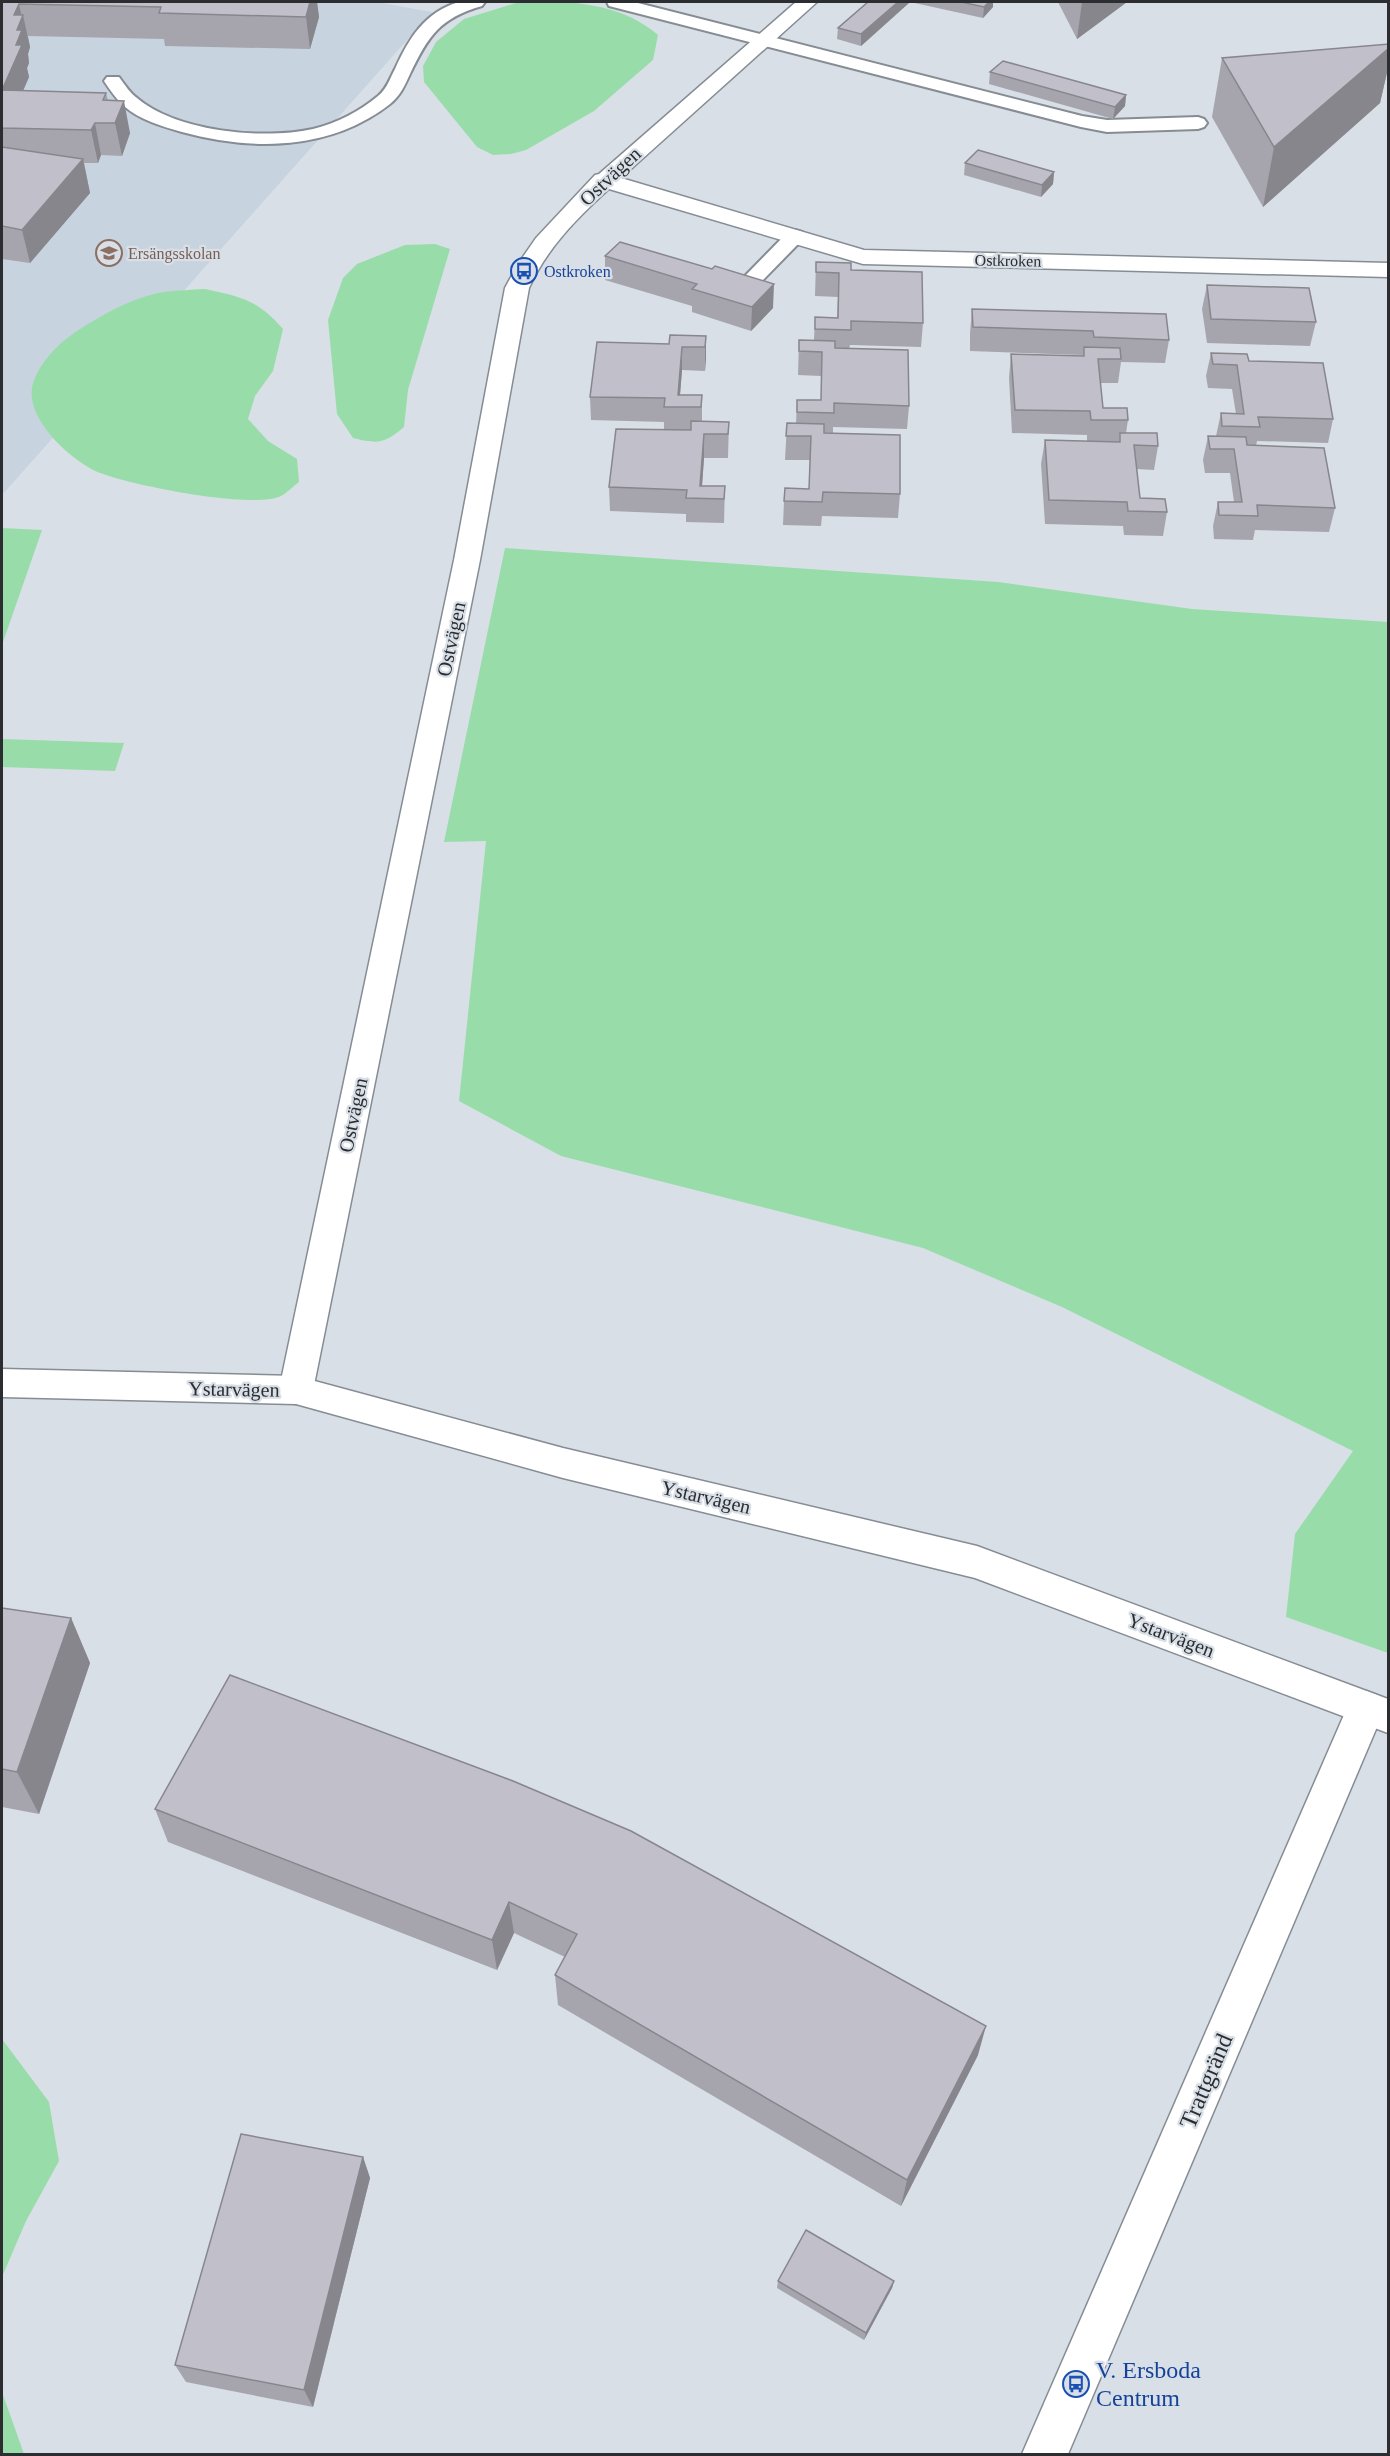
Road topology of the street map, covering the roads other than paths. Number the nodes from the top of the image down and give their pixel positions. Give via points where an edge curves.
1 (471, 2) edge
2 (623, 2) edge
3 (807, 2) edge
4 (762, 40) junction
5 (113, 81) dead end
6 (1198, 123) dead end
7 (603, 180) junction
8 (795, 236) junction
9 (1389, 270) edge
10 (750, 282) edge
11 (2, 1383) edge
12 (296, 1390) junction
13 (1377, 1712) edge
14 (1045, 2454) edge

1 - 5 lane via 431,22 419,37 395,90 383,101 362,115 305,137 242,138 160,120 130,102
2 - 4 lane
3 - 4 street, Ostvägen
4 - 6 lane via 1081,122 1107,126
4 - 7 street, Ostvägen
7 - 8 street, Ostkroken
7 - 12 street, Ostvägen via 547,237 517,288 467,560
8 - 9 street, Ostkroken via 863,257
8 - 10 lane
11 - 12 street, Ystarvägen
12 - 13 street, Ystarvägen via 563,1463 977,1562
13 - 14 street, Trattgränd

